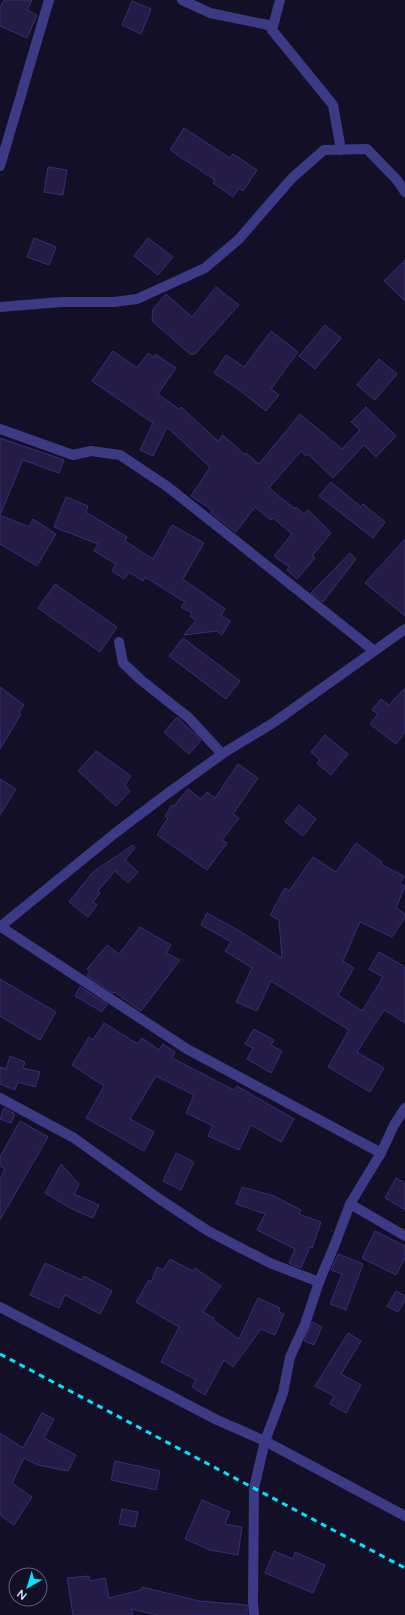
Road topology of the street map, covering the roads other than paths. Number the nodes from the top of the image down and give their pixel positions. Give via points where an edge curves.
1 (49, 0) edge
2 (182, 0) edge
3 (280, 0) edge
4 (268, 25) dead end
5 (341, 150) junction
6 (0, 166) edge
7 (405, 192) edge
8 (0, 307) edge
9 (0, 429) edge
10 (405, 629) edge
11 (119, 642) dead end
12 (373, 650) junction
13 (222, 754) junction
14 (1, 927) edge
15 (0, 1098) edge
16 (405, 1108) edge
17 (381, 1153) junction
18 (350, 1204) junction
19 (405, 1236) edge
20 (319, 1282) junction
21 (0, 1307) edge
22 (265, 1441) junction
23 (405, 1516) edge
24 (254, 1615) edge

1 - 6 street
2 - 4 street via 210,13
3 - 5 street via 272,30 333,105
5 - 7 street via 367,149
5 - 8 street via 324,150 292,178 239,239 205,268 167,286 137,299 114,302 61,302
9 - 12 street via 74,455 91,451 120,455 168,487
10 - 12 street
11 - 13 street via 123,663 189,718
12 - 13 street via 273,723
13 - 14 street via 114,834
14 - 17 street via 187,1049
15 - 20 street via 74,1138 208,1231 270,1263
16 - 17 street
17 - 18 street
18 - 19 street
18 - 20 street
20 - 22 street via 290,1356 283,1393
21 - 22 street via 217,1420
22 - 23 street
22 - 24 street via 254,1488

